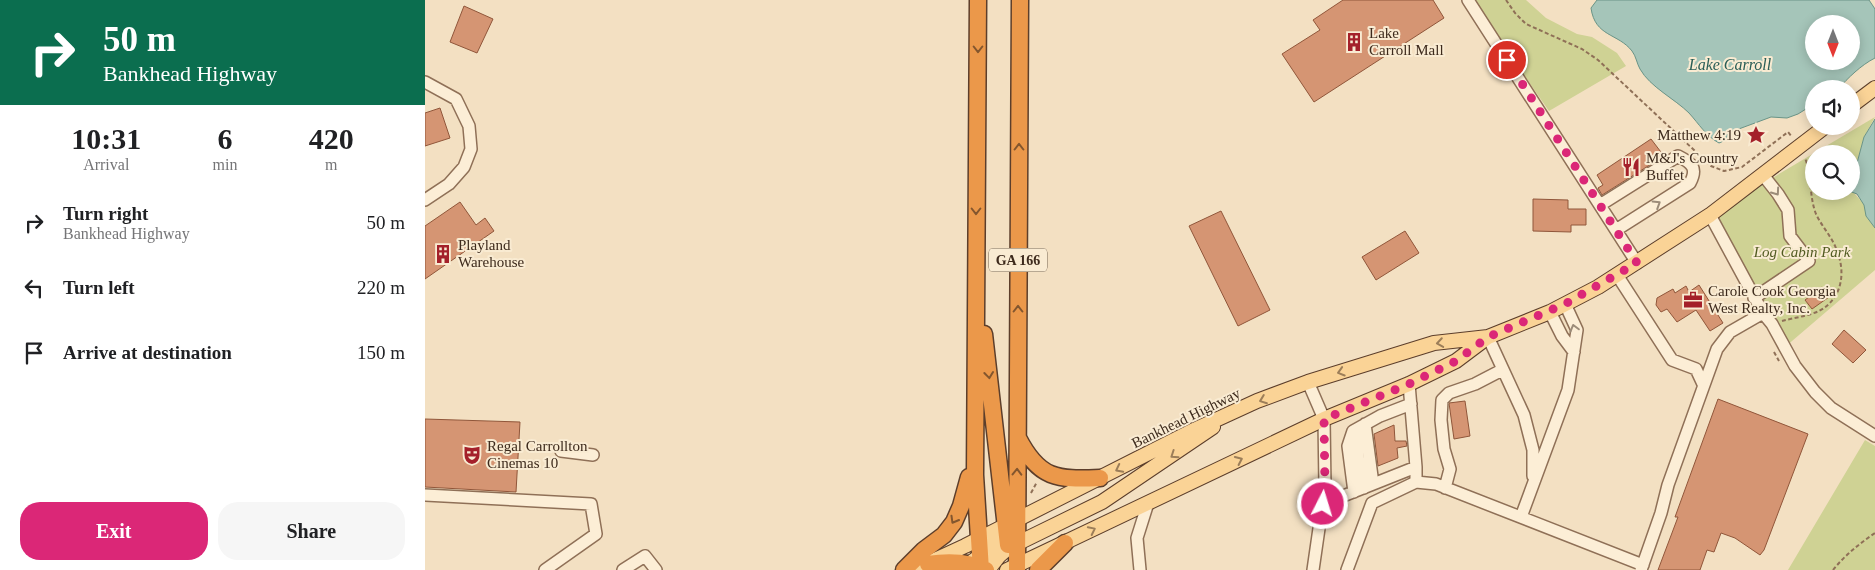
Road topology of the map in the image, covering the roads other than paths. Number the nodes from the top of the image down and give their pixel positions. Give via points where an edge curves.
1 (978, 0) edge
2 (1020, 0) edge
3 (1468, 0) edge
4 (425, 82) edge
5 (1875, 88) edge
6 (1860, 99) edge
7 (1815, 135) edge
8 (1763, 174) junction
9 (425, 200) edge
10 (1600, 205) junction
11 (1711, 216) junction
12 (1616, 230) junction
13 (976, 239) junction
14 (1637, 263) junction
15 (1617, 275) junction
16 (1754, 298) junction
17 (1565, 304) junction
18 (1550, 312) junction
19 (1763, 313) junction
20 (1488, 337) junction
21 (1574, 352) junction
22 (1502, 370) junction
23 (1308, 382) junction
24 (1409, 384) junction
25 (1703, 384) junction
26 (1411, 404) junction
27 (1243, 408) junction
28 (1324, 419) junction
29 (1365, 424) junction
30 (1875, 436) edge
31 (1017, 437) junction
32 (561, 450) dead end
33 (593, 455) dead end
34 (975, 458) junction
35 (1417, 466) junction
36 (1100, 478) junction
37 (1416, 482) junction
38 (1533, 485) junction
39 (1364, 488) junction
40 (1445, 488) junction
41 (425, 495) edge
42 (1148, 503) junction
43 (1323, 504) junction
44 (1521, 517) junction
45 (1010, 535) junction
46 (978, 540) junction
47 (1065, 543) junction
48 (921, 567) edge
49 (977, 567) edge
50 (1642, 567) edge
51 (1013, 568) edge
52 (545, 570) edge
53 (623, 570) edge
54 (656, 570) edge
55 (904, 570) edge
56 (1039, 570) edge
57 (1140, 570) edge
58 (1313, 570) edge
59 (1347, 570) edge

1 -> 13 highway, GA 166
31 -> 2 highway, GA 166
3 - 10 street
4 - 9 street via 456,99 469,126 471,149 464,167 449,184
5 - 6 main road
7 - 8 main road, Bankhead Highway
8 - 11 main road, Bankhead Highway
8 -> 16 street via 1788,210 1790,236 1809,261
10 - 12 street
12 -> 10 street via 1690,183 1694,175 1693,166 1678,156
11 - 14 main road, Bankhead Highway
11 - 16 street
12 - 14 street
13 - 34 highway, GA 166
13 -> 45 highway via 980,296
14 - 15 main road, Bankhead Highway
15 - 17 main road, Bankhead Highway
15 - 25 street via 1672,360 1696,369
16 - 19 street
17 - 18 main road, Bankhead Highway
21 -> 17 street via 1577,330
18 - 20 main road, Bankhead Highway
18 - 21 street
19 - 25 street via 1730,332 1717,349
19 - 30 street via 1815,392 1831,408
20 - 22 street
20 -> 23 main road, Bankhead Highway via 1434,344
20 - 24 main road, Bankhead Highway via 1456,361
21 - 38 street via 1566,397
22 - 38 street via 1517,397 1529,434 1533,450
22 - 40 street via 1449,393 1442,400 1444,450 1450,469
23 -> 27 main road, Bankhead Highway
23 - 28 street
24 - 26 street
24 - 28 main road, Bankhead Highway
25 - 50 street via 1667,484 1661,513
26 - 29 street
26 - 35 street
27 -> 36 main road, Bankhead Highway
27 -> 45 main road via 1102,502
42 -> 28 main road, Bankhead Highway
28 - 43 street
29 - 39 street
29 - 39 street via 1353,431 1348,446
31 - 36 highway via 1030,460 1044,471 1067,479
45 -> 31 highway, GA 166
32 - 33 street
34 - 46 highway
34 -> 55 highway, GA 166 via 954,522
35 - 37 street
35 - 39 street
36 - 45 main road, Bankhead Highway
37 - 40 street
37 - 59 street via 1372,503
38 - 44 street
39 - 43 street
40 - 44 street
41 - 52 street via 591,504 596,534
47 -> 42 main road, Bankhead Highway
42 - 57 street via 1137,538
43 - 58 street
44 - 50 street
45 - 46 main road, Bankhead Highway
45 - 49 main road via 991,548
45 - 51 highway
46 - 48 main road, Bankhead Highway
46 - 49 highway
47 - 51 main road, Bankhead Highway
47 - 56 highway
48 - 49 highway via 955,562
53 - 54 street via 645,556

